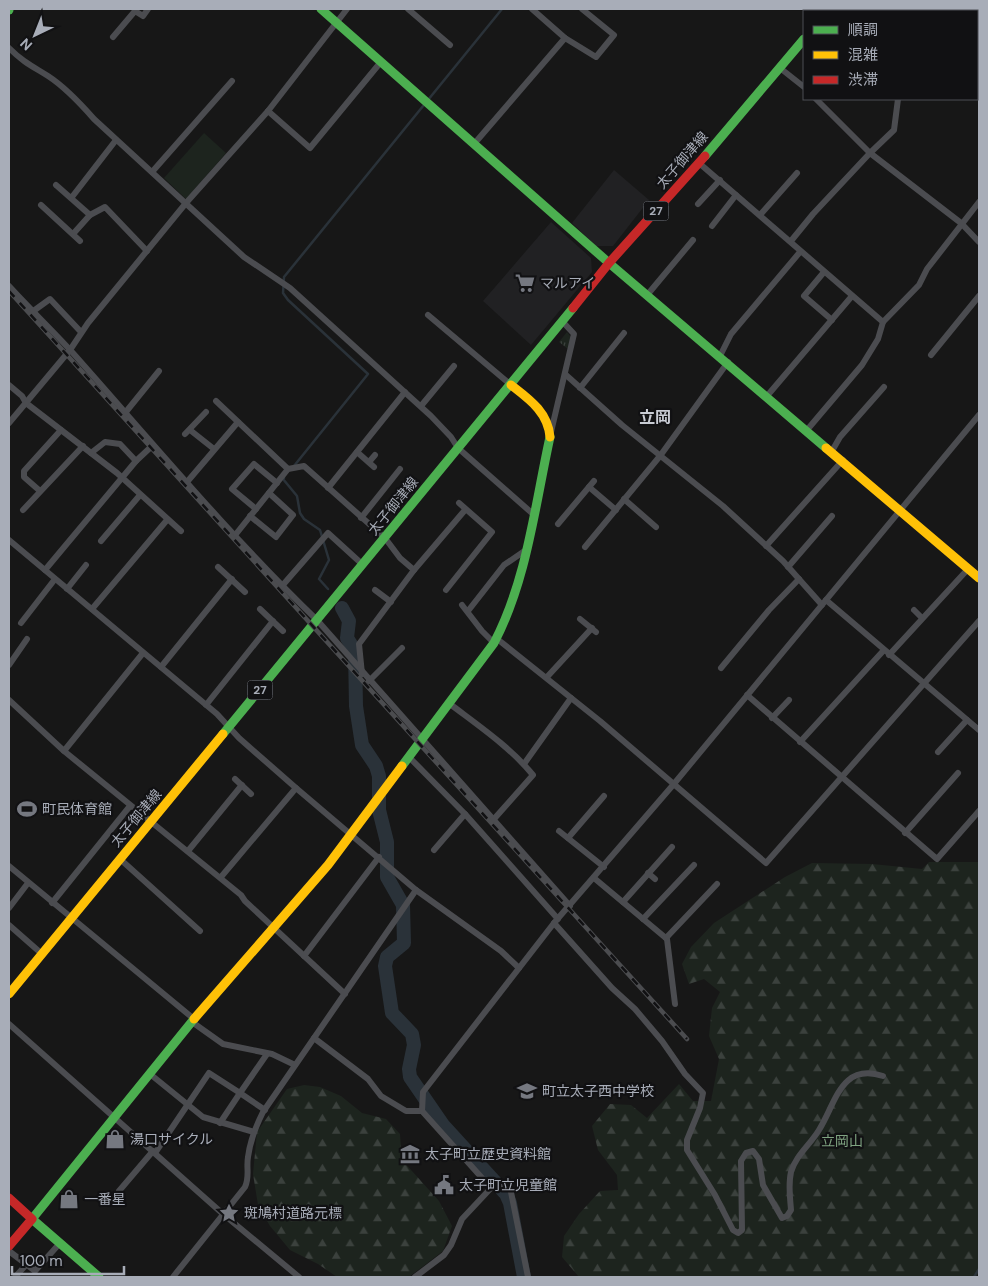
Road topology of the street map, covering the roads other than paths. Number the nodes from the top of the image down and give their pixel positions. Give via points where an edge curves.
1 (148, 9) edge
2 (321, 9) edge
3 (347, 9) edge
4 (408, 9) edge
5 (532, 9) edge
6 (582, 9) edge
7 (337, 23) junction
8 (113, 37) dead end
9 (565, 38) junction
10 (803, 40) edge
11 (450, 45) dead end
12 (9, 48) edge
13 (380, 63) junction
14 (780, 68) junction
15 (232, 81) dead end
16 (803, 86) edge
17 (817, 100) edge
18 (898, 100) edge
19 (268, 111) junction
20 (116, 140) junction
21 (474, 144) junction
22 (870, 152) junction
23 (699, 163) junction
24 (152, 172) junction
25 (797, 174) dead end
26 (720, 180) junction
27 (56, 185) dead end
28 (736, 195) junction
29 (72, 197) junction
30 (979, 202) edge
31 (186, 203) junction
32 (698, 204) dead end
33 (41, 205) dead end
34 (90, 215) junction
35 (760, 215) junction
36 (961, 223) junction
37 (712, 226) dead end
38 (73, 234) junction
39 (693, 240) dead end
40 (80, 241) dead end
41 (791, 242) junction
42 (979, 242) edge
43 (147, 250) junction
44 (800, 252) junction
45 (609, 263) junction
46 (824, 272) junction
47 (9, 286) edge
48 (648, 294) junction
49 (852, 296) junction
50 (979, 296) edge
51 (32, 312) junction
52 (428, 315) dead end
53 (832, 320) junction
54 (562, 322) junction
55 (883, 322) junction
56 (82, 332) junction
57 (624, 333) dead end
58 (70, 350) junction
59 (931, 355) dead end
60 (720, 356) junction
61 (728, 362) junction
62 (454, 366) dead end
63 (160, 371) dead end
64 (566, 375) junction
65 (9, 385) edge
66 (511, 385) junction
67 (884, 387) dead end
68 (580, 388) junction
69 (405, 392) junction
70 (767, 396) junction
71 (216, 401) dead end
72 (26, 402) junction
73 (421, 406) junction
74 (206, 412) dead end
75 (124, 413) junction
76 (979, 415) edge
77 (238, 422) junction
78 (9, 423) edge
79 (61, 430) junction
80 (807, 430) junction
81 (550, 436) junction
82 (153, 445) junction
83 (83, 446) junction
84 (458, 448) junction
85 (214, 449) junction
86 (832, 451) junction
87 (91, 452) junction
88 (357, 452) junction
89 (375, 455) dead end
90 (660, 456) junction
91 (842, 460) junction
92 (136, 461) junction
93 (400, 469) dead end
94 (288, 470) junction
95 (122, 478) junction
96 (187, 482) junction
97 (594, 482) dead end
98 (278, 483) junction
99 (589, 487) junction
100 (328, 488) junction
101 (40, 491) junction
102 (269, 493) junction
103 (140, 495) junction
104 (624, 499) junction
105 (460, 502) dead end
106 (256, 509) junction
107 (24, 510) dead end
108 (466, 510) junction
109 (616, 510) junction
110 (900, 510) junction
111 (533, 514) junction
112 (250, 516) junction
113 (832, 516) dead end
114 (361, 518) junction
115 (167, 520) junction
116 (558, 524) dead end
117 (656, 527) dead end
118 (182, 531) dead end
119 (236, 534) junction
120 (385, 538) junction
121 (9, 540) edge
122 (101, 541) dead end
123 (766, 546) junction
124 (585, 547) dead end
125 (526, 550) junction
126 (362, 564) junction
127 (86, 566) dead end
128 (218, 566) dead end
129 (788, 567) junction
130 (968, 569) junction
131 (45, 570) junction
132 (414, 570) junction
133 (979, 578) edge
134 (55, 579) junction
135 (232, 579) junction
136 (799, 580) junction
137 (282, 586) junction
138 (67, 589) junction
139 (375, 590) dead end
140 (446, 590) dead end
141 (246, 592) dead end
142 (391, 602) junction
143 (824, 602) junction
144 (462, 605) dead end
145 (92, 609) junction
146 (260, 609) dead end
147 (914, 610) dead end
148 (468, 611) junction
149 (922, 618) junction
150 (580, 619) dead end
151 (317, 620) junction
152 (272, 621) junction
153 (979, 621) edge
154 (21, 623) dead end
155 (284, 631) dead end
156 (27, 639) dead end
157 (495, 641) junction
158 (402, 648) dead end
159 (143, 653) junction
160 (887, 653) junction
161 (9, 665) edge
162 (161, 667) junction
163 (721, 668) dead end
164 (362, 674) junction
165 (547, 677) junction
166 (369, 681) junction
167 (924, 683) junction
168 (747, 695) junction
169 (571, 698) junction
170 (9, 700) edge
171 (789, 700) dead end
172 (450, 704) junction
173 (206, 705) junction
174 (772, 718) junction
175 (967, 720) junction
176 (230, 727) junction
177 (979, 730) edge
178 (423, 739) junction
179 (800, 742) junction
180 (64, 751) junction
181 (938, 752) dead end
182 (409, 757) junction
183 (524, 764) junction
184 (958, 773) dead end
185 (842, 777) junction
186 (235, 779) dead end
187 (242, 785) junction
188 (673, 785) junction
189 (296, 788) junction
190 (251, 794) dead end
191 (604, 796) dead end
192 (130, 806) junction
193 (979, 811) edge
194 (465, 814) junction
195 (494, 819) junction
196 (151, 822) junction
197 (559, 831) dead end
198 (905, 833) junction
199 (352, 834) junction
200 (568, 838) junction
201 (672, 847) dead end
202 (434, 850) dead end
203 (188, 851) junction
204 (379, 857) junction
205 (120, 859) junction
206 (9, 866) edge
207 (604, 867) junction
208 (692, 870) dead end
209 (648, 874) junction
210 (221, 877) junction
211 (594, 878) junction
212 (655, 879) dead end
213 (28, 883) junction
214 (717, 884) dead end
215 (416, 890) junction
216 (622, 902) junction
217 (52, 903) junction
218 (570, 906) junction
219 (9, 908) edge
220 (71, 919) junction
221 (643, 919) junction
222 (556, 921) junction
223 (9, 925) edge
224 (274, 928) junction
225 (200, 931) dead end
226 (666, 938) junction
227 (42, 954) junction
228 (304, 956) junction
229 (519, 968) junction
230 (9, 994) edge
231 (345, 994) junction
232 (675, 1004) dead end
233 (193, 1020) junction
234 (9, 1024) edge
235 (314, 1038) junction
236 (267, 1054) junction
237 (295, 1065) junction
238 (150, 1074) junction
239 (883, 1076) dead end
240 (240, 1093) junction
241 (188, 1105) junction
242 (265, 1110) junction
243 (422, 1111) junction
244 (116, 1118) junction
245 (220, 1123) junction
246 (254, 1132) junction
247 (154, 1152) junction
248 (491, 1188) junction
249 (119, 1192) dead end
250 (9, 1198) edge
251 (223, 1214) junction
252 (32, 1219) junction
253 (60, 1243) junction
254 (9, 1246) edge
255 (9, 1251) edge
256 (26, 1265) junction
257 (16, 1277) edge
258 (99, 1277) edge
259 (173, 1277) edge
260 (299, 1277) edge
261 (415, 1277) edge
262 (528, 1277) edge

1 - 8 street via 142,16 135,11
2 - 7 main road
3 - 7 street
4 - 11 street
5 - 9 street
6 - 9 street via 614,35 596,57
7 - 13 main road
7 - 19 street
9 - 21 street
10 - 14 main road, 太子御津線 / 27
12 - 20 street via 26,64 48,76 78,100
13 - 19 street via 310,148
13 - 21 main road
14 - 16 street
14 - 23 main road, 太子御津線 / 27
15 - 24 street
17 - 22 street
18 - 22 street via 894,130
19 - 31 street
20 - 24 street
20 - 29 street
21 - 45 main road
22 - 36 street
22 - 41 street
23 - 26 street
23 - 45 main road, 太子御津線 / 27
24 - 31 street
25 - 35 street
26 - 28 street
26 - 32 street
27 - 29 street
28 - 35 street
28 - 37 street
29 - 34 street
30 - 36 street
31 - 43 street
31 - 69 street via 244,258 290,288
33 - 38 street
34 - 38 street
34 - 43 street via 105,207
35 - 41 street
36 - 42 street
36 - 55 street via 919,285
38 - 40 street
39 - 48 street
41 - 44 street
43 - 56 street
44 - 46 street
44 - 60 street via 731,334
45 - 48 main road
45 - 54 main road, 太子御津線 / 27
46 - 49 street
46 - 53 street via 804,296
47 - 51 street
48 - 60 main road
49 - 53 street
49 - 55 street
50 - 59 street
51 - 56 street via 50,299
51 - 58 street
52 - 66 street
53 - 70 street
54 - 64 street via 574,334
54 - 66 main road, 太子御津線 / 27
55 - 80 street via 878,339 862,365
56 - 58 street
57 - 68 street via 609,359
58 - 72 street
58 - 75 street
60 - 61 main road
61 - 70 main road
61 - 90 street
62 - 73 street
63 - 75 street
64 - 68 street
64 - 81 street
65 - 72 street
66 - 81 main road via 543,412
66 - 84 main road, 太子御津線 / 27
67 - 86 street via 840,437
68 - 90 street
69 - 73 street
69 - 88 street
70 - 80 main road
71 - 77 street
72 - 78 street
72 - 79 street
73 - 84 street
74 - 85 street via 188,432
75 - 82 street
76 - 110 street
77 - 85 street
77 - 94 street
79 - 83 street
79 - 101 street via 24,471 24,477
80 - 86 main road
81 - 111 main road
82 - 92 street
82 - 96 street
83 - 87 street
83 - 101 street
84 - 111 street
84 - 120 main road, 太子御津線 / 27
85 - 96 street
86 - 91 main road
87 - 92 street via 105,442 120,444
87 - 95 street
88 - 89 street via 372,464
88 - 100 street
90 - 104 street
90 - 123 street via 723,506
91 - 110 main road
91 - 123 street
92 - 95 street
93 - 114 street
94 - 98 street
94 - 100 street via 304,466
95 - 103 street
95 - 131 street
96 - 119 street
97 - 99 street
98 - 102 street
98 - 106 street via 254,464 232,489
99 - 109 street
99 - 116 street
100 - 114 street
101 - 107 street
102 - 106 street
102 - 112 street via 293,515 276,538
103 - 115 street
103 - 122 street
104 - 109 street
104 - 117 street
105 - 108 street
106 - 112 street
108 - 132 street
108 - 140 street via 492,532
109 - 124 street
110 - 130 main road
110 - 143 street
111 - 125 main road
112 - 119 street
113 - 129 street via 818,528
114 - 120 street
115 - 118 street
115 - 145 street
119 - 137 street
120 - 126 main road, 太子御津線 / 27
120 - 132 street
121 - 131 street
123 - 129 street
125 - 148 street via 504,565
125 - 157 main road via 511,607
126 - 137 street via 328,533
126 - 151 main road, 太子御津線 / 27
127 - 138 street
128 - 135 street
129 - 136 street
130 - 133 main road
130 - 149 street
131 - 134 street
132 - 142 street
134 - 138 street
134 - 154 street
135 - 141 street
135 - 162 street
136 - 143 street
136 - 163 street via 781,603 733,648
137 - 151 street
138 - 145 street
139 - 142 street
142 - 164 street via 359,644
143 - 160 street
143 - 168 street
144 - 148 street
145 - 159 street
146 - 152 street
147 - 149 street
148 - 157 street via 482,631
149 - 160 street
150 - 165 street via 594,630
151 - 164 street
151 - 176 main road, 太子御津線 / 27
152 - 155 street
152 - 173 street
153 - 167 street
156 - 161 street
157 - 165 street
157 - 172 main road
158 - 166 street
159 - 162 street
159 - 180 street
160 - 167 street
160 - 179 street
162 - 173 street
164 - 166 street
165 - 169 street
166 - 178 street
167 - 175 street
167 - 185 street
168 - 174 street
168 - 188 street
169 - 183 street
169 - 188 street
170 - 180 street
171 - 174 street
172 - 178 main road
172 - 183 street
173 - 176 street
174 - 179 street
175 - 177 street
175 - 181 street
176 - 189 street
176 - 196 main road, 太子御津線 / 27
178 - 182 main road
178 - 195 street
179 - 185 street
180 - 192 street
182 - 194 street
182 - 199 main road
183 - 195 street via 533,775
184 - 198 street
185 - 188 street via 766,863
185 - 198 street
186 - 187 street
187 - 190 street
187 - 203 street
188 - 207 street
189 - 199 street
189 - 210 street
191 - 200 street
192 - 196 street
192 - 217 street
193 - 198 street via 937,859
194 - 202 street
194 - 222 street
195 - 218 street
196 - 203 street
196 - 205 main road, 太子御津線 / 27
197 - 200 street
199 - 204 street
199 - 224 main road
200 - 207 street
201 - 209 street
203 - 210 street
204 - 215 street
204 - 228 street
205 - 220 main road, 太子御津線 / 27
205 - 225 street
206 - 213 street
207 - 211 street
208 - 221 street via 671,895
209 - 212 street
209 - 216 street
210 - 224 street
211 - 216 street
211 - 218 street
213 - 217 street
213 - 219 street
214 - 226 street via 694,913
215 - 229 street via 501,951
215 - 231 street
216 - 221 street
217 - 220 street
218 - 222 street
220 - 227 main road, 太子御津線 / 27
220 - 233 street
221 - 226 street
222 - 229 street
222 - 239 street via 612,988 635,1009 703,1093 687,1140 687,1150 716,1195 733,1230 738,1233 742,1230 741,1161 746,1154 753,1151 759,1159 763,1185 782,1218 788,1216 792,1210 788,1185 792,1169 819,1131 843,1085 855,1074 870,1071
223 - 227 street
224 - 228 street
224 - 233 main road
226 - 232 street
227 - 230 main road, 太子御津線 / 27
228 - 231 street
229 - 243 street via 423,1092
231 - 235 street
233 - 236 street via 223,1044
233 - 238 main road
234 - 244 street
235 - 237 street
235 - 243 street via 368,1079 380,1096 406,1111
236 - 237 street
236 - 240 street
237 - 242 street
238 - 241 street
238 - 244 main road
240 - 241 street via 210,1073
240 - 242 street
240 - 245 street
241 - 245 street via 203,1117
241 - 247 street
242 - 246 street
243 - 248 street
244 - 247 street
244 - 252 main road
245 - 246 street
246 - 251 street via 247,1159 248,1180
247 - 249 street
247 - 251 street
248 - 261 street via 462,1219 444,1254
248 - 262 street via 509,1182
250 - 252 main road
251 - 259 street
251 - 260 street
252 - 253 main road
252 - 254 main road
253 - 256 street via 36,1271
253 - 258 main road
255 - 256 street
256 - 257 street

